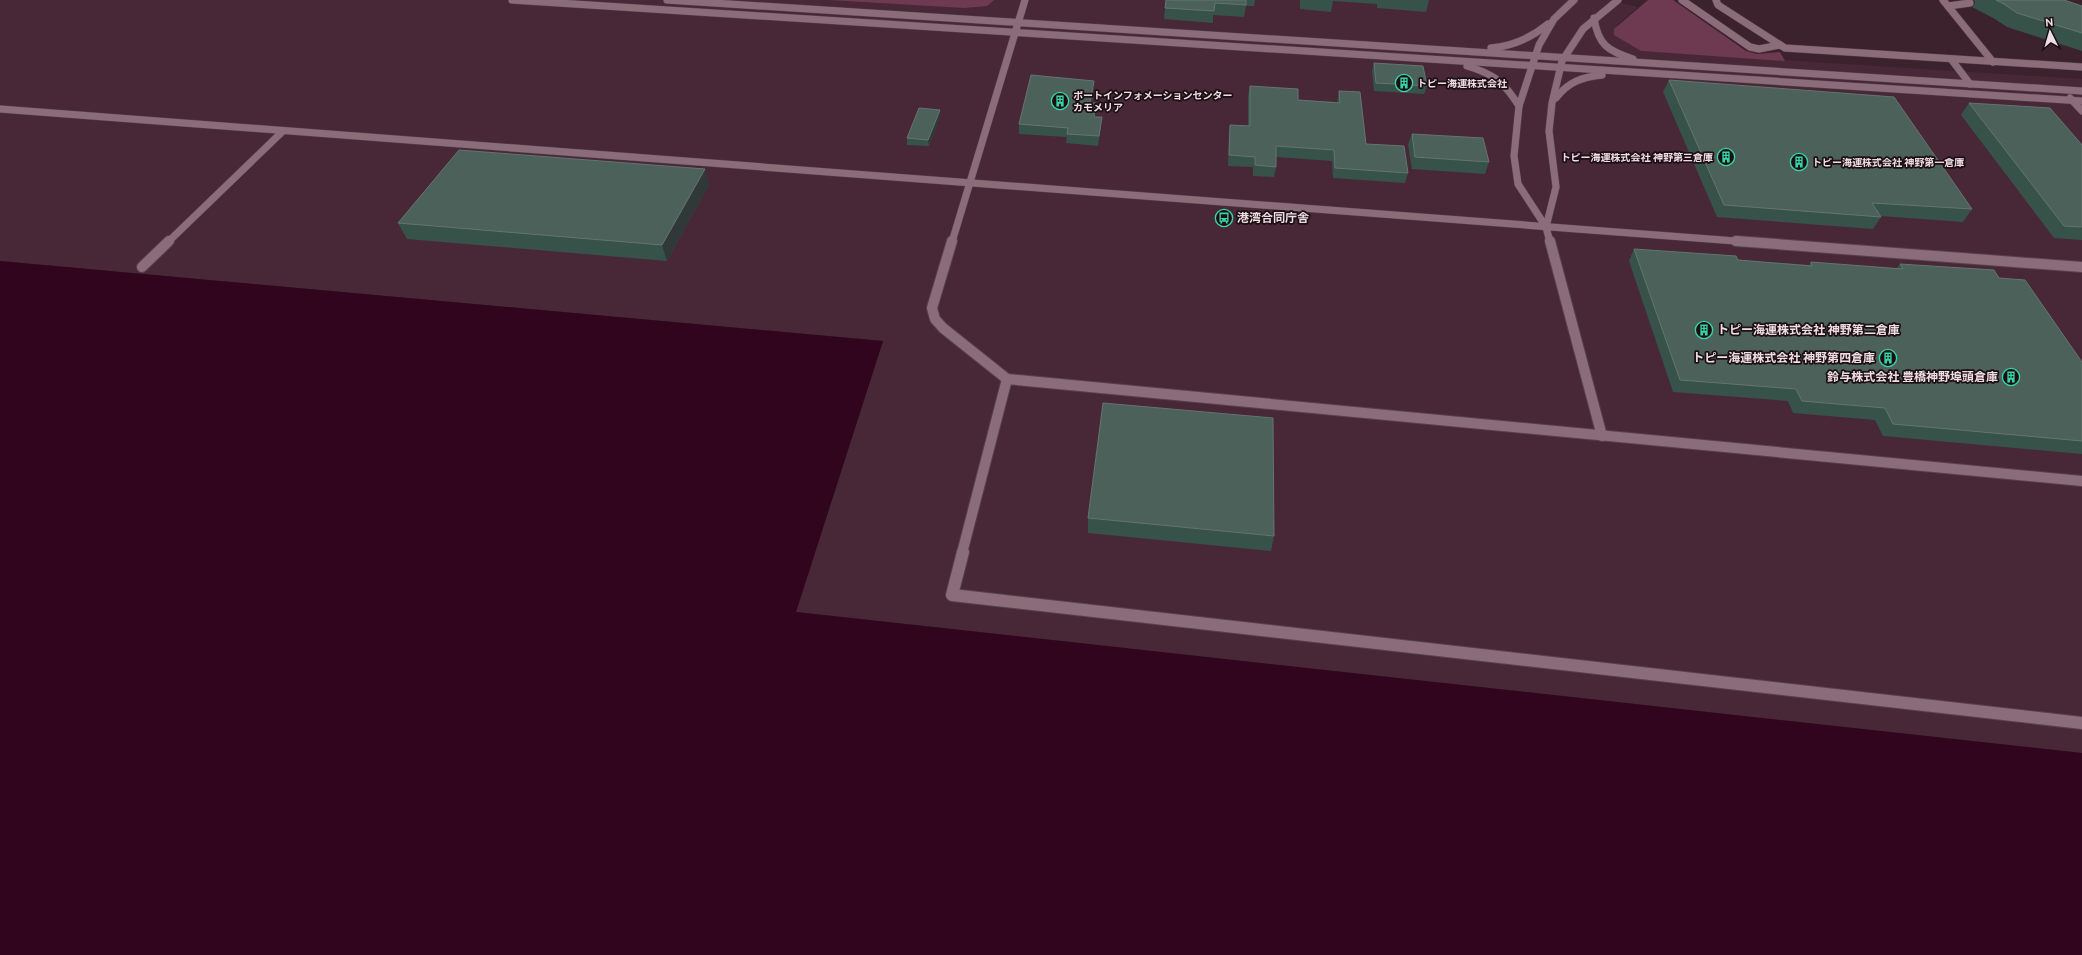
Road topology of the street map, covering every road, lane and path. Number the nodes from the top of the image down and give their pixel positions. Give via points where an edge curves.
1 (512, 0) edge
2 (667, 0) edge
3 (1025, 0) edge
4 (1574, 0) edge
5 (1618, 0) edge
6 (1682, 0) edge
7 (1716, 0) edge
8 (1943, 0) edge
9 (1970, 3) dead end
10 (1948, 6) junction
11 (1594, 18) junction
12 (1554, 19) junction
13 (1019, 22) junction
14 (1016, 32) junction
15 (1780, 45) junction
16 (1431, 48) junction
17 (1536, 55) junction
18 (1564, 57) junction
19 (1430, 59) junction
20 (1951, 59) junction
21 (1993, 62) junction
22 (1662, 64) junction
23 (1532, 66) junction
24 (2082, 67) edge
25 (1561, 68) junction
26 (1668, 74) junction
27 (1970, 84) junction
28 (2062, 90) junction
29 (2082, 91) edge
30 (2072, 100) junction
31 (2082, 101) edge
32 (1552, 103) junction
33 (1519, 106) junction
34 (0, 109) edge
35 (2082, 111) edge
36 (283, 131) junction
37 (970, 183) junction
38 (1546, 227) junction
39 (142, 267) dead end
40 (2082, 267) edge
41 (1007, 379) junction
42 (1602, 436) junction
43 (2082, 481) edge
44 (2082, 722) edge

1 - 14 street
2 - 13 street
3 - 13 street
4 - 12 street
5 - 11 street
6 - 15 street via 1750,46 1759,49
7 - 15 street via 1718,5
8 - 10 street
9 - 10 street
10 - 21 street
11 - 18 street
11 - 22 street via 1597,38 1609,49 1637,60
12 - 16 street via 1530,39 1510,46
12 - 17 street
13 - 14 street
13 - 16 street
14 - 19 street
14 - 37 street
15 - 20 street via 1785,48
16 - 17 street
17 - 18 street
17 - 23 street
18 - 22 street
18 - 25 street
19 - 23 street
19 - 33 street via 1481,69 1497,77
20 - 21 street
20 - 27 street
21 - 24 street
22 - 27 street
23 - 25 street
23 - 33 street
25 - 26 street
25 - 32 street
26 - 30 street
26 - 32 street via 1610,74 1588,77 1563,87
27 - 28 street
28 - 29 street
28 - 30 street
30 - 31 street
30 - 35 street
32 - 38 street via 1549,131 1556,188
33 - 38 street via 1514,156 1518,184
34 - 36 street
36 - 37 street
36 - 39 street
37 - 38 street
37 - 41 street via 932,308 935,319 943,328
38 - 40 street
38 - 42 street
41 - 42 street
41 - 44 street via 952,595
42 - 43 street

